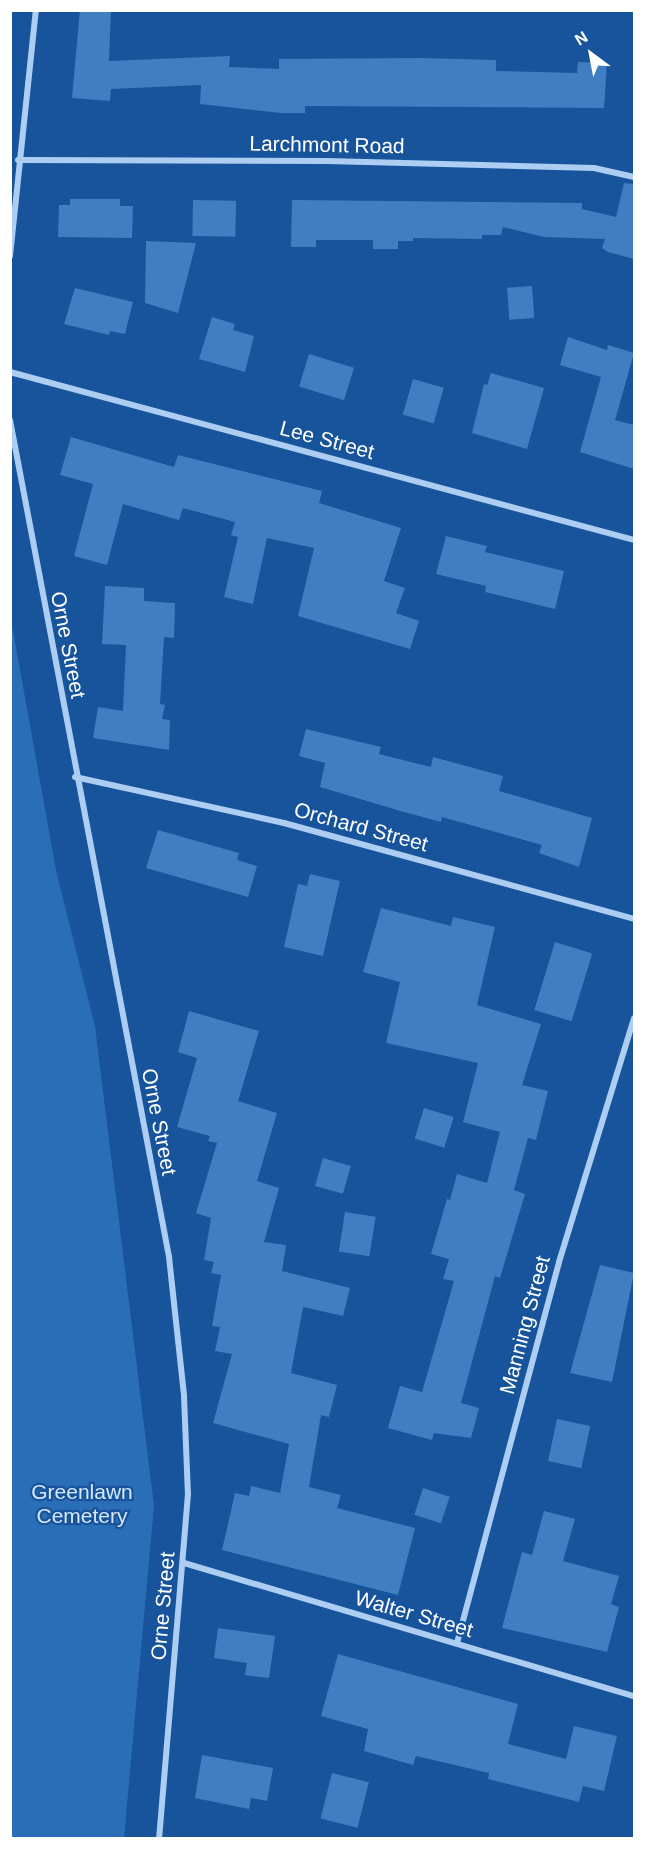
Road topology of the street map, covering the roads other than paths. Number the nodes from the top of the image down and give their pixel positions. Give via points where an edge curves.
1 (36, 10) edge
2 (18, 160) junction
3 (634, 177) edge
4 (10, 256) edge
5 (10, 372) edge
6 (10, 420) edge
7 (634, 540) edge
8 (75, 777) junction
9 (634, 920) edge
10 (634, 1018) edge
11 (184, 1563) junction
12 (457, 1643) junction
13 (634, 1696) edge
14 (159, 1839) edge

1 - 2 street
2 - 3 street, Larchmont Road via 327,161 594,168
2 - 4 street
5 - 7 street, Lee Street
6 - 8 street, Orne Street
8 - 9 street, Orchard Street via 284,823
8 - 11 street, Orne Street via 169,1257 184,1396 188,1494
10 - 12 street, Manning Street via 559,1262
11 - 12 street, Walter Street
11 - 14 street, Orne Street
12 - 13 street, Walter Street

